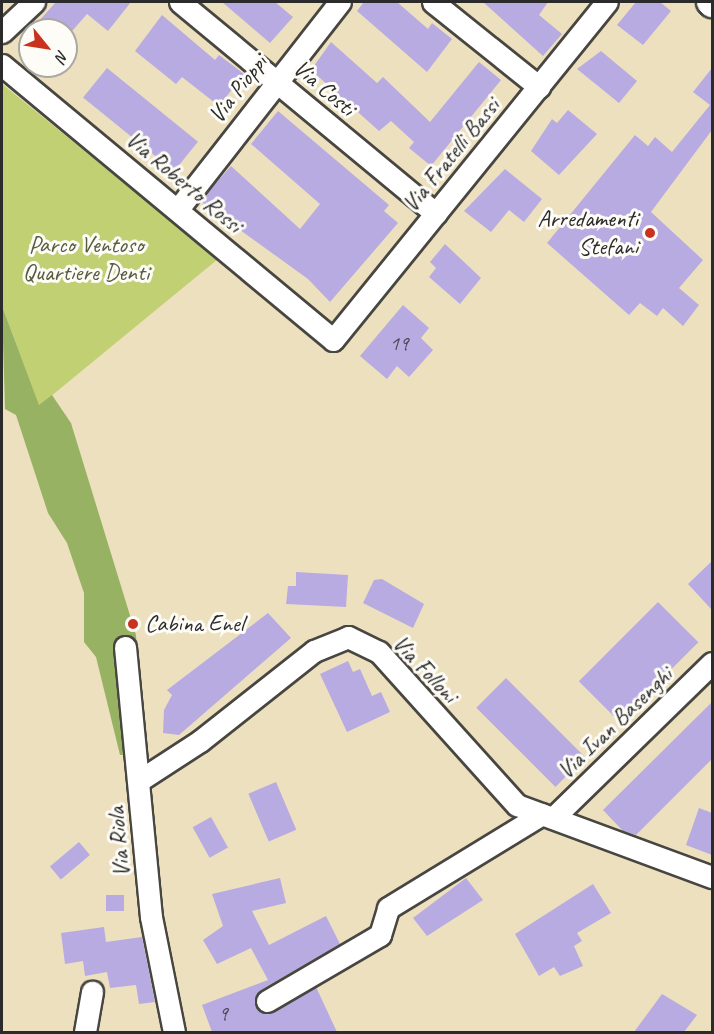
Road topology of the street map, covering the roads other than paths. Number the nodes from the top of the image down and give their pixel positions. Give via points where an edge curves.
1 (34, 2) edge
2 (180, 2) edge
3 (340, 2) edge
4 (434, 2) edge
5 (607, 2) edge
6 (2, 32) edge
7 (2, 65) edge
8 (276, 81) junction
9 (539, 87) junction
10 (178, 209) junction
11 (436, 214) junction
12 (333, 340) joint
13 (125, 647) dead end
14 (712, 663) edge
15 (140, 780) junction
16 (547, 816) junction
17 (712, 877) edge
18 (92, 992) dead end
19 (267, 1001) dead end
20 (85, 1032) edge
21 (174, 1032) edge

1 - 6 street
2 - 8 street, Via Costi
3 - 8 street, Via Pioppi
4 - 9 street
5 - 9 street, Via Fratelli Bassi
7 - 10 street, Via Roberto Rossi
8 - 10 street, Via Pioppi
8 - 11 street, Via Costi
9 - 11 street, Via Fratelli Bassi
10 - 12 street, Via Roberto Rossi
11 - 12 street, Via Fratelli Bassi
13 - 15 street, Via Riola
14 - 16 street, Via Ivan Basenghi
15 - 16 street, Via Folloni via 200,741 314,651 348,637 379,652 517,805
15 - 21 street, Via Riola via 151,917
16 - 17 street, Via Folloni
16 - 19 street via 388,908 380,935
18 - 20 street

